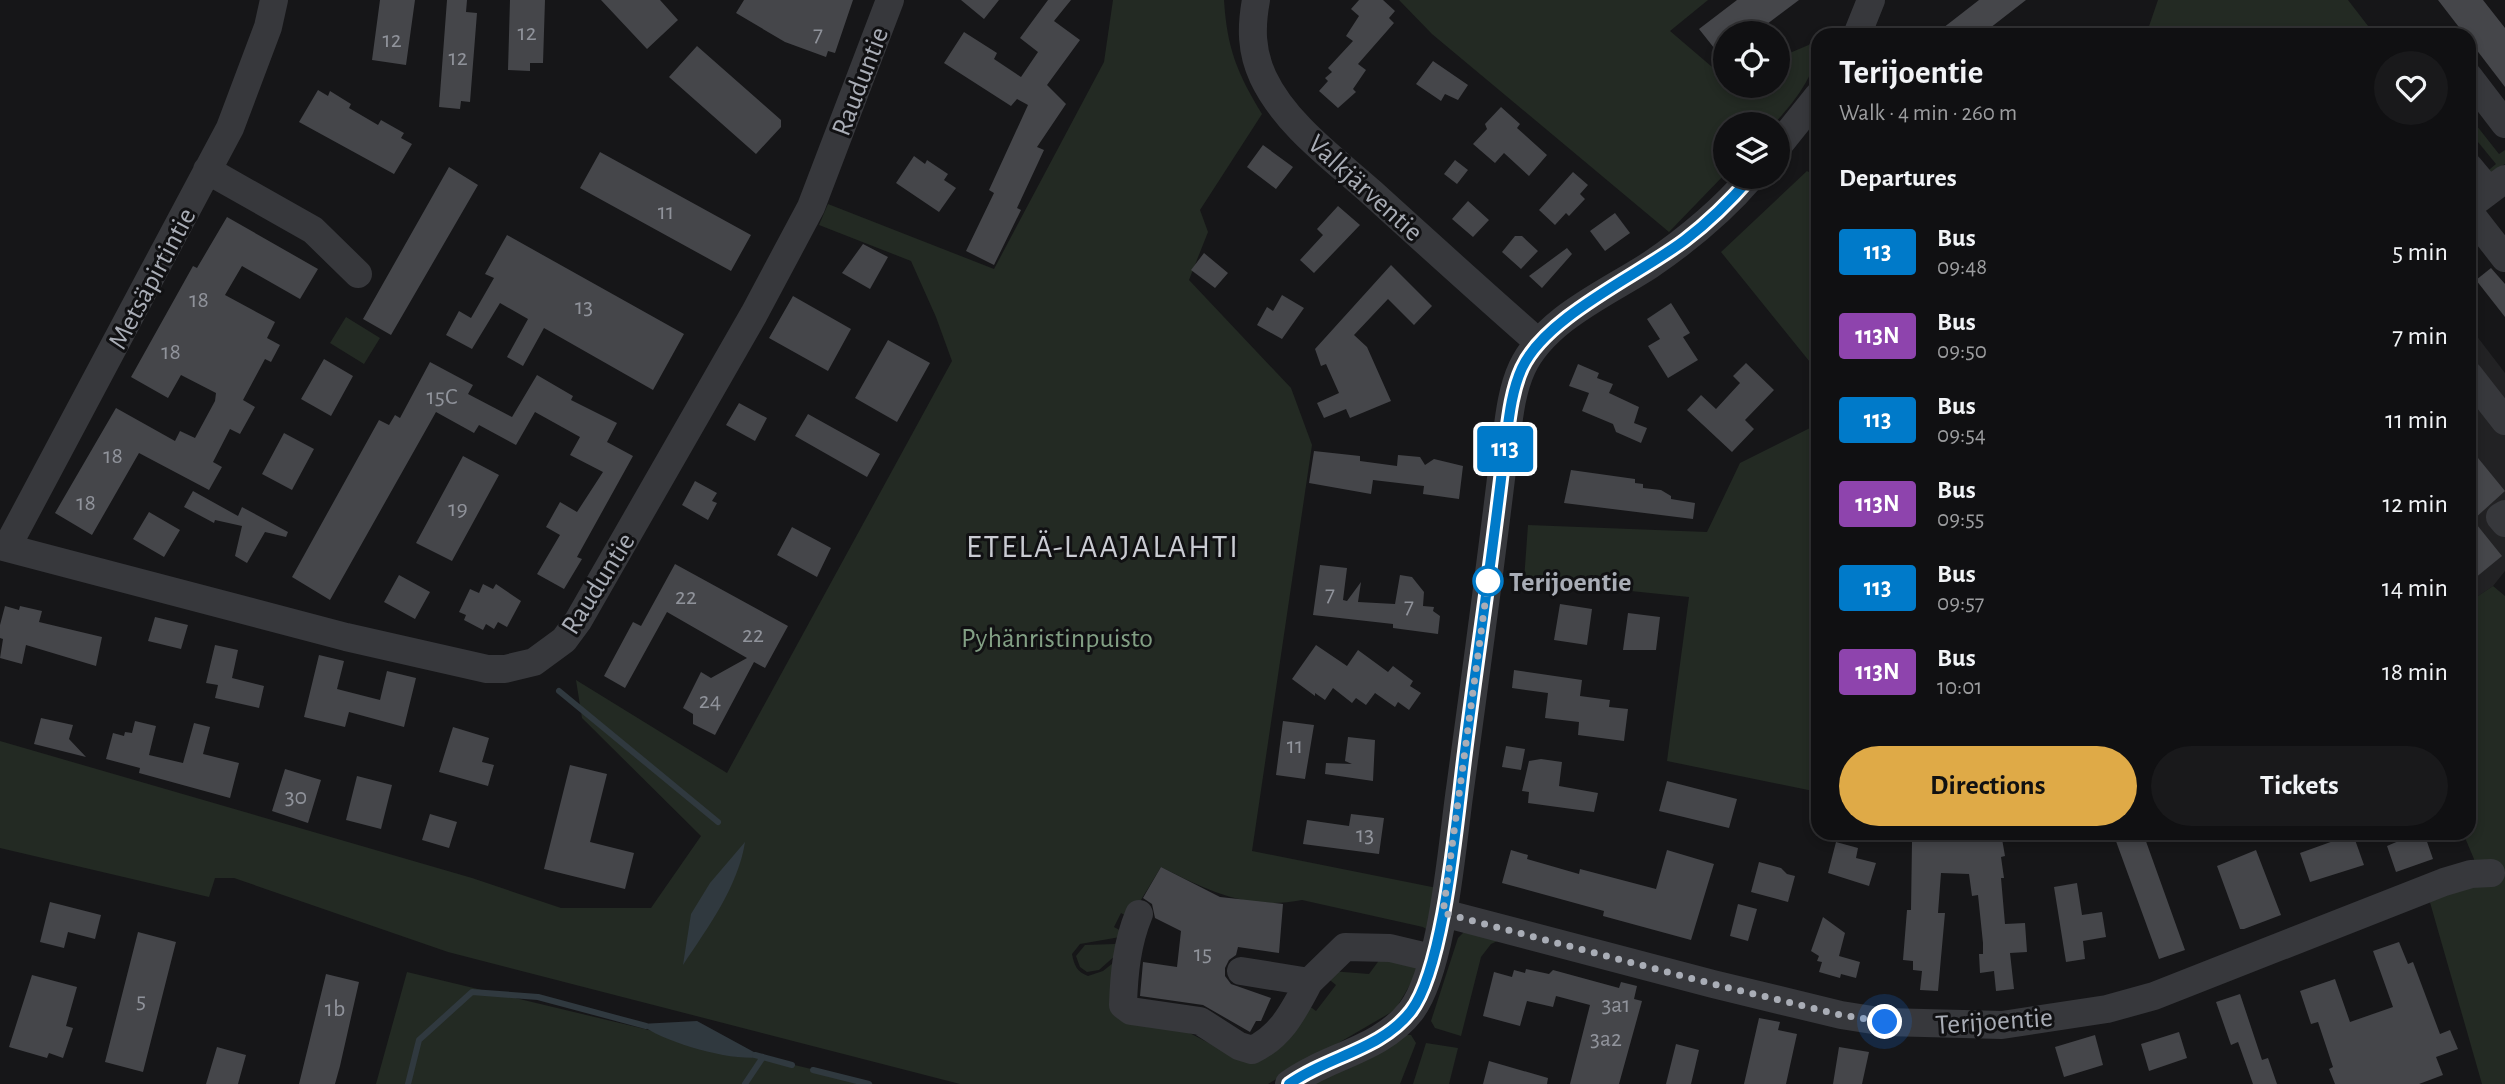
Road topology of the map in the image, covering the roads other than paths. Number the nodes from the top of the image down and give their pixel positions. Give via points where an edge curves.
1 (274, 0) edge
2 (890, 0) edge
3 (1256, 0) edge
4 (1871, 0) edge
5 (1861, 28) edge
6 (2476, 86) edge
7 (1811, 105) edge
8 (2505, 124) edge
9 (1790, 131) edge
10 (207, 170) junction
11 (2476, 176) edge
12 (1740, 189) edge
13 (2488, 192) edge
14 (2476, 221) edge
15 (2505, 258) edge
16 (358, 274) dead end
17 (1538, 342) junction
18 (2476, 384) edge
19 (2505, 421) edge
20 (2505, 513) edge
21 (2505, 523) edge
22 (4, 547) edge
23 (2491, 873) dead end
24 (1443, 913) junction
25 (1139, 914) dead end
26 (1432, 958) junction
27 (1241, 971) dead end
28 (1309, 982) junction
29 (1289, 1084) edge

1 - 10 street, Metsäpirtintie via 243,100
2 - 22 street, Rauduntie via 811,207 578,621 547,655 505,669 472,666
3 - 17 street, Valkjärventie via 1251,28 1254,52 1275,97 1312,139
4 - 5 street
6 - 8 street
7 - 9 street
10 - 16 street via 313,230
10 - 22 street, Metsäpirtintie
11 - 13 street
12 - 17 street via 1686,240
14 - 15 street
17 - 24 street via 1514,388
18 - 19 street
20 - 21 street via 2500,517
23 - 24 street, Terijoentie via 2444,882 2154,996 2106,1009 2002,1025 1920,1024 1841,1015
24 - 26 street
25 - 28 street via 1127,950 1123,1004 1131,1011 1200,1021 1252,1050 1267,1043 1286,1024
26 - 28 street via 1390,948 1346,947
26 - 29 street via 1417,1002 1395,1028
27 - 28 street

